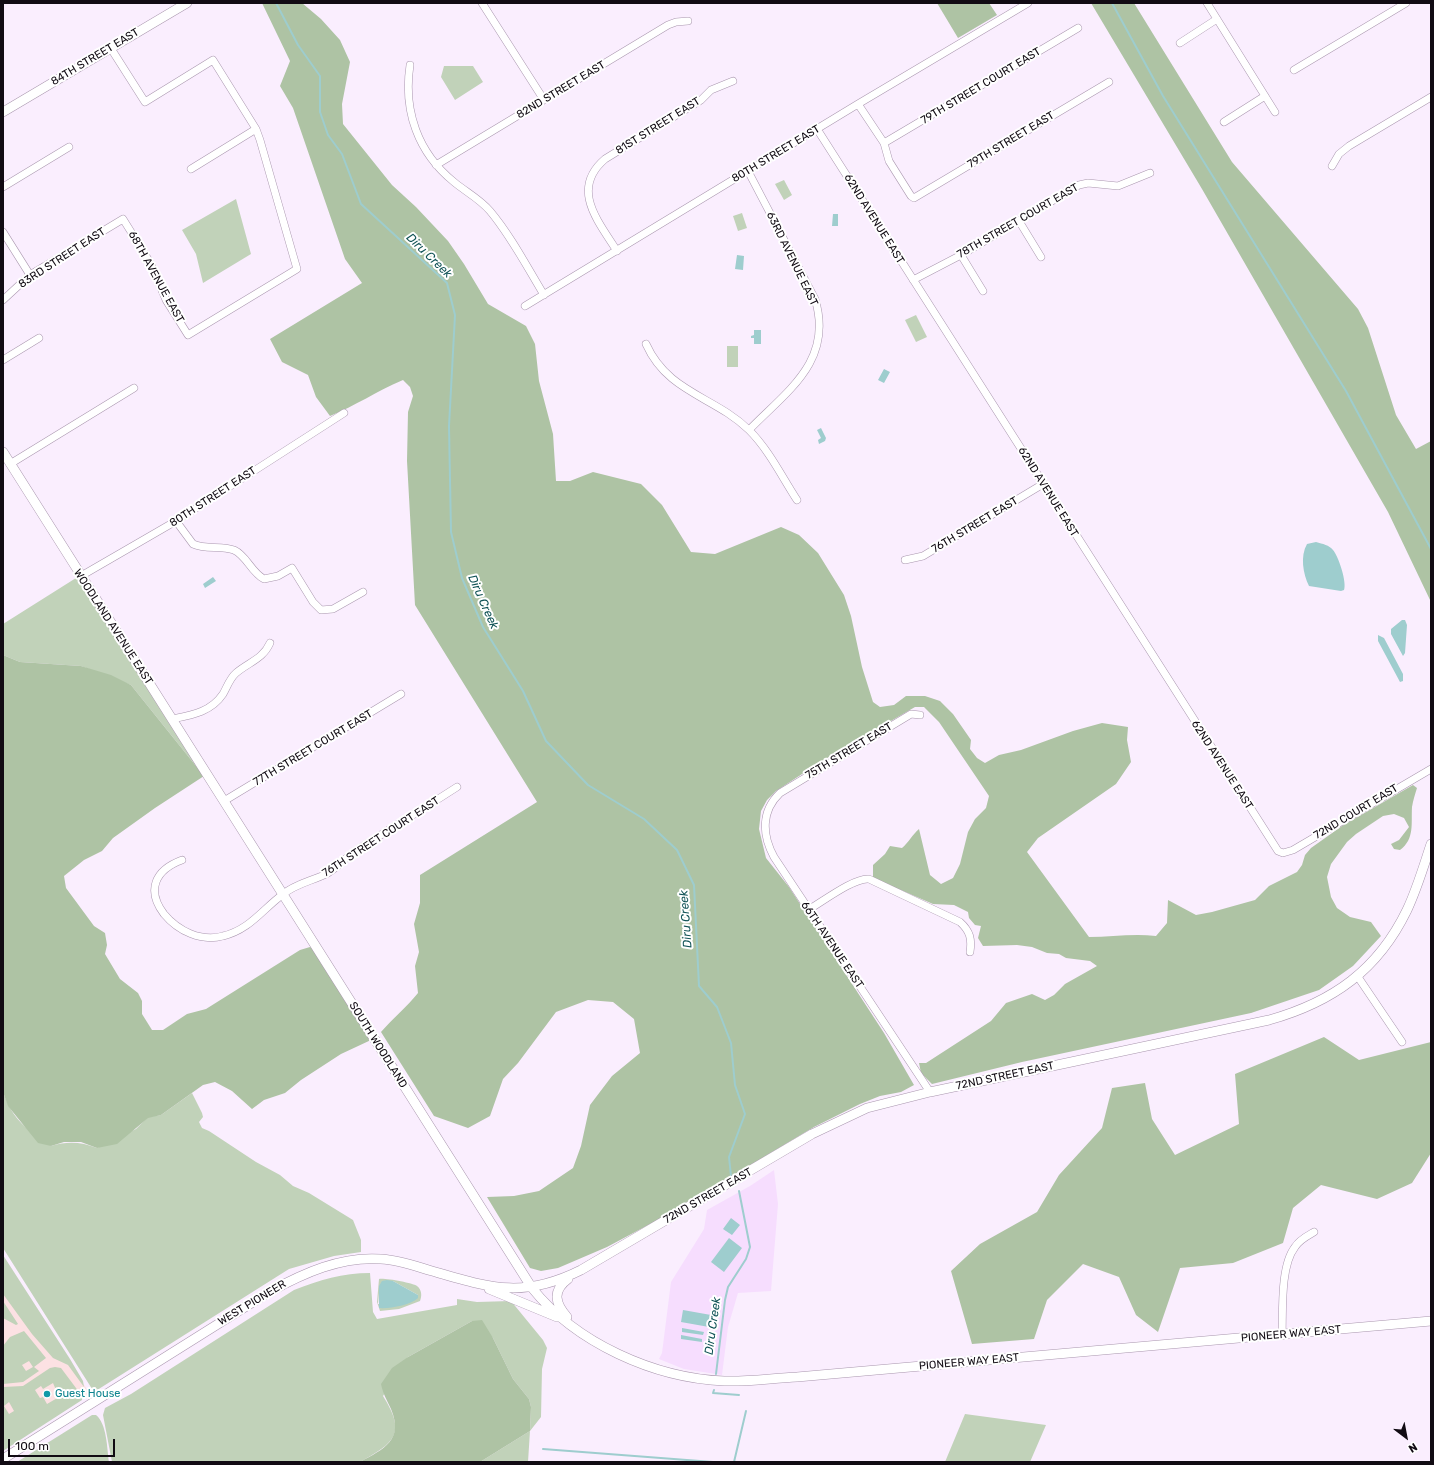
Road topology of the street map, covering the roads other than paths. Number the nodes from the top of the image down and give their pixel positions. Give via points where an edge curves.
1 (187, 3) edge
2 (482, 3) edge
3 (1028, 3) edge
4 (1207, 3) edge
5 (1406, 3) edge
6 (1217, 19) junction
7 (688, 21) dead end
8 (1078, 28) dead end
9 (1180, 43) dead end
10 (110, 47) junction
11 (410, 65) dead end
12 (1294, 70) dead end
13 (733, 80) dead end
14 (1109, 82) dead end
15 (1264, 96) junction
16 (1431, 97) edge
17 (544, 100) junction
18 (858, 104) junction
19 (3, 112) edge
20 (1275, 112) dead end
21 (1224, 122) dead end
22 (256, 129) junction
23 (818, 129) junction
24 (884, 143) junction
25 (69, 147) dead end
26 (436, 165) junction
27 (1332, 166) dead end
28 (191, 169) dead end
29 (748, 171) junction
30 (1150, 173) dead end
31 (3, 187) edge
32 (123, 219) joint
33 (1019, 222) junction
34 (3, 232) edge
35 (617, 251) junction
36 (961, 255) junction
37 (1041, 257) dead end
38 (30, 275) junction
39 (913, 280) junction
40 (983, 291) dead end
41 (544, 296) junction
42 (3, 300) edge
43 (525, 306) dead end
44 (39, 338) dead end
45 (646, 344) dead end
46 (3, 360) edge
47 (134, 388) dead end
48 (344, 413) dead end
49 (749, 430) junction
50 (3, 452) edge
51 (10, 464) junction
52 (1043, 484) junction
53 (797, 500) dead end
54 (176, 521) junction
55 (905, 560) dead end
56 (81, 576) junction
57 (364, 592) dead end
58 (270, 643) dead end
59 (401, 694) dead end
60 (920, 714) dead end
61 (172, 719) junction
62 (1431, 769) edge
63 (457, 788) dead end
64 (780, 793) joint
65 (224, 801) junction
66 (1431, 844) edge
67 (1281, 852) joint
68 (182, 860) dead end
69 (282, 894) junction
70 (808, 910) junction
71 (970, 952) dead end
72 (1358, 977) junction
73 (1402, 1042) dead end
74 (930, 1092) junction
75 (1314, 1232) dead end
76 (581, 1270) junction
77 (477, 1284) junction
78 (532, 1288) junction
79 (564, 1320) junction
80 (1431, 1321) edge
81 (580, 1331) junction
82 (1282, 1336) junction
83 (3, 1459) edge

1 - 10 main road, 84TH STREET EAST
2 - 17 street
3 - 18 street, 80TH STREET EAST
4 - 6 street
5 - 12 street
6 - 9 street
6 - 15 street
7 - 17 street, 82ND STREET EAST via 668,25
8 - 24 street, 79TH STREET COURT EAST
10 - 19 main road, 84TH STREET EAST
10 - 22 street via 145,102 213,60
11 - 26 street via 408,90 411,117 421,142
13 - 35 street, 81ST STREET EAST via 711,90 701,100 605,159 595,169 588,188 589,203
14 - 24 street, 79TH STREET EAST via 914,198 889,160
15 - 20 street
15 - 21 street
16 - 27 street via 1349,146 1339,154
17 - 26 street, 82ND STREET EAST
18 - 23 street, 80TH STREET EAST
18 - 24 street
22 - 28 street
22 - 32 street, 68TH AVENUE EAST via 297,269 188,335 166,300 151,264
23 - 29 street, 80TH STREET EAST
23 - 39 street, 62ND AVENUE EAST
25 - 31 street
26 - 41 street via 489,209
29 - 35 street, 80TH STREET EAST
29 - 49 street, 63RD AVENUE EAST via 815,299 819,319 816,350 804,373
30 - 33 street, 78TH STREET COURT EAST via 1118,186 1088,183 1080,185 1061,194
32 - 38 street, 83RD STREET EAST
33 - 36 street, 78TH STREET COURT EAST
33 - 37 street
34 - 38 street
35 - 41 street, 80TH STREET EAST
36 - 39 street, 78TH STREET COURT EAST
36 - 40 street
38 - 42 street, 83RD STREET EAST
39 - 52 street, 62ND AVENUE EAST
41 - 43 street, 80TH STREET EAST
44 - 46 street
45 - 49 street via 652,358 671,379 729,414
47 - 51 street
48 - 54 street, 80TH STREET EAST
49 - 53 street via 771,458
50 - 51 main road, WOODLAND AVENUE EAST
51 - 56 main road, WOODLAND AVENUE EAST
52 - 55 street, 76TH STREET EAST via 923,556
52 - 67 street, 62ND AVENUE EAST via 1271,841
54 - 56 street, 80TH STREET EAST
54 - 57 street via 191,542 199,546 235,550 264,578 278,576 292,568 313,602 321,610 332,609
56 - 61 main road, WOODLAND AVENUE EAST
58 - 61 street via 261,657 233,676 211,707 196,714
59 - 65 street, 77TH STREET COURT EAST
60 - 64 street, 75TH STREET EAST via 911,714
61 - 65 main road, WOODLAND AVENUE EAST
62 - 67 street, 72ND COURT EAST via 1293,850
63 - 69 street, 76TH STREET COURT EAST via 353,852 328,873 301,882
64 - 70 street, 66TH AVENUE EAST via 766,814 766,839 774,858
65 - 69 main road, SOUTH WOODLAND
66 - 72 main road, 72ND STREET EAST via 1408,909 1376,958
68 - 69 street, 76TH STREET COURT EAST via 161,873 154,884 159,905 169,920 192,935 222,937 238,931
69 - 78 main road, SOUTH WOODLAND
70 - 71 street via 853,884 864,879 870,880 960,922 966,927 971,938
70 - 74 street, 66TH AVENUE EAST
72 - 73 street
72 - 74 main road, 72ND STREET EAST via 1322,1001 1285,1015
74 - 76 main road, 72ND STREET EAST via 867,1108 839,1120
75 - 82 street via 1299,1242 1289,1257 1285,1279
76 - 78 main road, 72ND STREET EAST via 555,1282
76 - 81 main road via 560,1287 556,1297 560,1308
77 - 78 main road, WEST PIONEER
77 - 79 main road
77 - 83 main road, WEST PIONEER via 398,1261 381,1259 344,1262 304,1273 247,1305
78 - 79 main road, PIONEER WAY EAST
79 - 81 main road, PIONEER WAY EAST
80 - 82 main road, PIONEER WAY EAST
81 - 82 main road, PIONEER WAY EAST via 646,1366 725,1381

